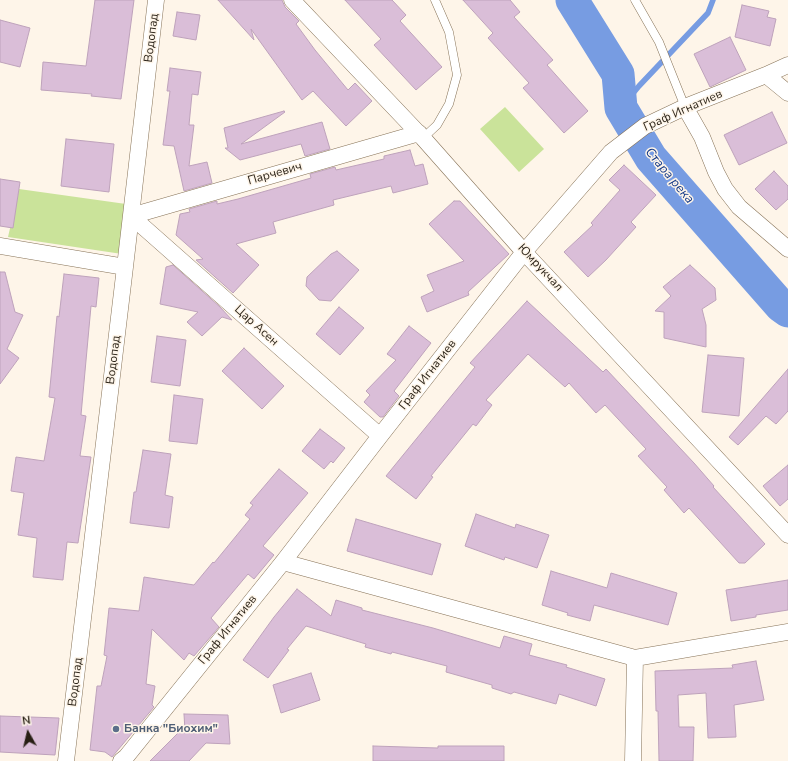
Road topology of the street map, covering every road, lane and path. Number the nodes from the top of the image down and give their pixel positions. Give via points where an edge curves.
1 (156, 0) edge
2 (292, 0) edge
3 (435, 0) edge
4 (635, 0) edge
5 (788, 65) edge
6 (766, 75) junction
7 (788, 93) edge
8 (685, 107) junction
9 (421, 136) junction
10 (131, 216) junction
11 (0, 246) edge
12 (788, 249) edge
13 (524, 252) junction
14 (125, 267) junction
15 (380, 436) junction
16 (788, 536) edge
17 (283, 562) junction
18 (788, 632) edge
19 (635, 658) junction
20 (124, 759) edge
21 (66, 761) edge
22 (634, 761) edge

1 - 10 street, Водопад
2 - 9 street, Юмрукчал
3 - 9 lane via 449,32 457,75 449,104 437,125
4 - 8 lane via 659,42
5 - 6 street, Граф Игнатиев
6 - 7 street
6 - 8 street, Граф Игнатиев
8 - 12 street via 702,137 725,189 739,207
8 - 13 street, Граф Игнатиев via 645,126 611,152
9 - 10 street, Парчевич
9 - 13 street, Юмрукчал
10 - 14 street, Водопад
10 - 15 street, Цар Асен
11 - 14 street
13 - 15 street, Граф Игнатиев
13 - 16 street, Юмрукчал
14 - 21 street, Водопад
15 - 17 street, Граф Игнатиев
17 - 19 street
17 - 20 street, Граф Игнатиев
18 - 19 street
19 - 22 street

